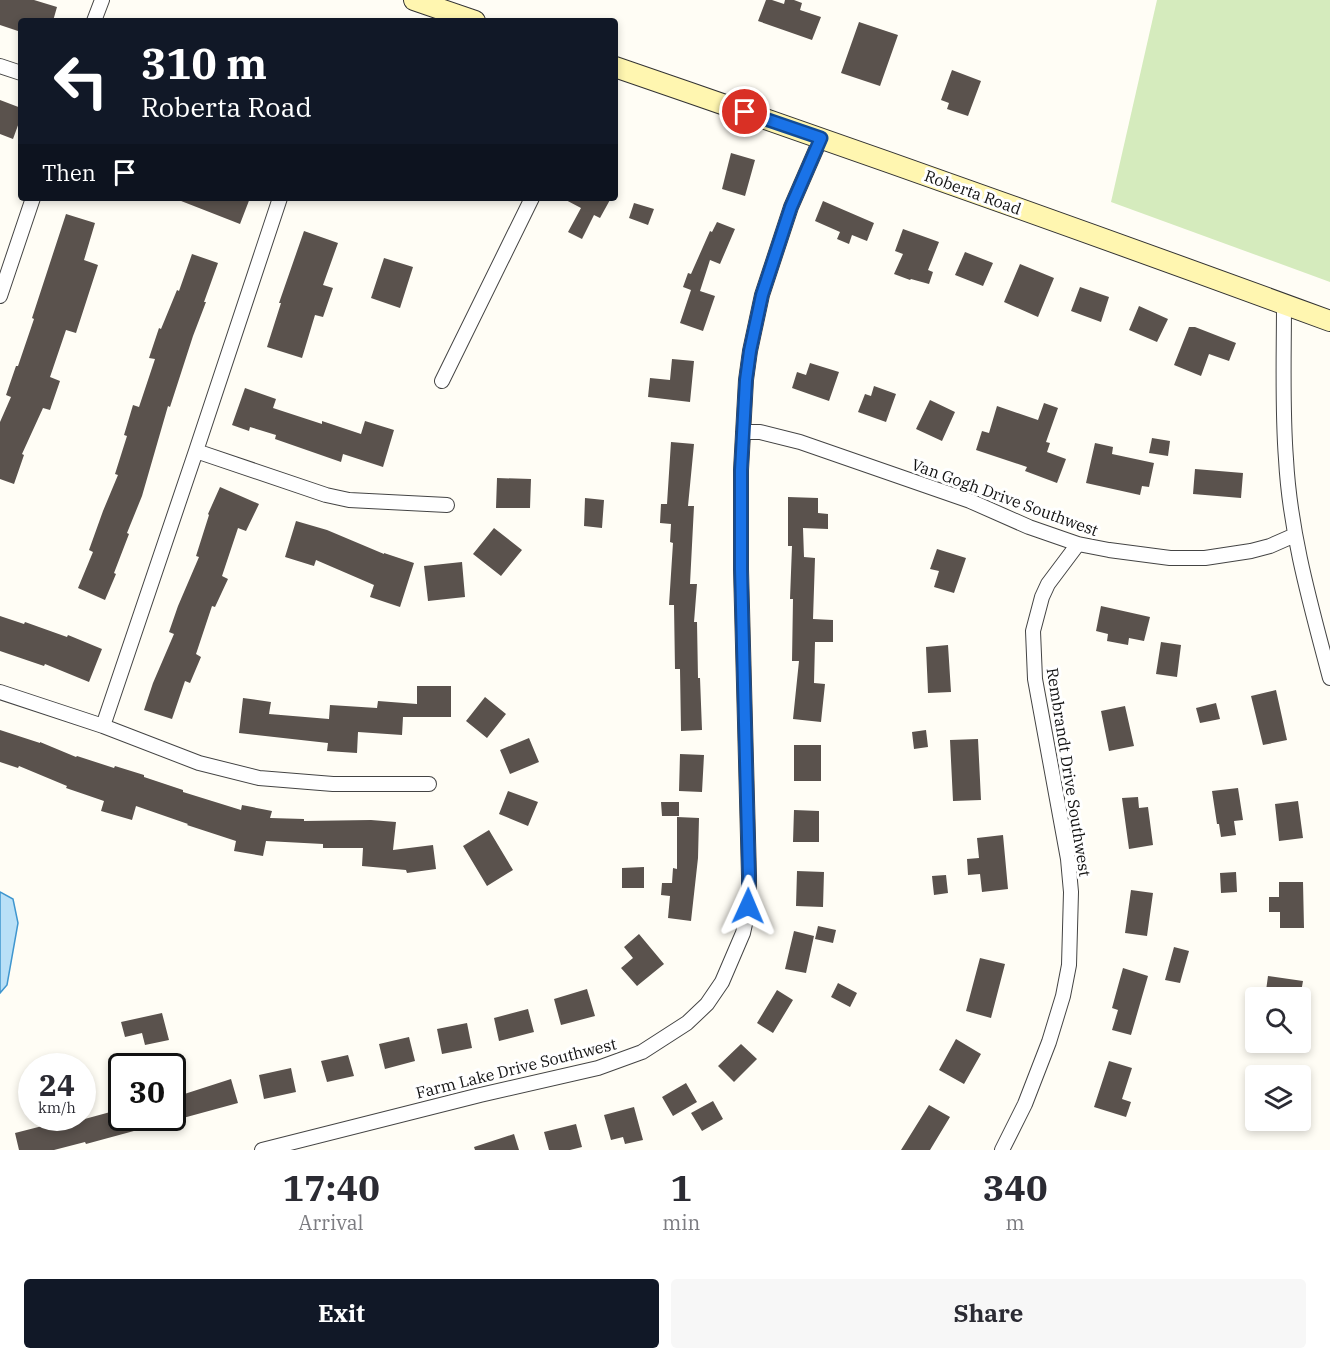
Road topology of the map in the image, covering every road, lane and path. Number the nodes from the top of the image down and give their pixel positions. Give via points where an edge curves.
1 (102, 0) edge
2 (414, 0) edge
3 (95, 18) edge
4 (466, 18) edge
5 (0, 66) edge
6 (618, 68) edge
7 (18, 72) edge
8 (821, 138) junction
9 (32, 201) edge
10 (279, 201) edge
11 (531, 201) edge
12 (0, 296) edge
13 (1284, 304) junction
14 (1330, 321) edge
15 (442, 381) dead end
16 (743, 432) junction
17 (196, 451) junction
18 (447, 505) dead end
19 (1295, 535) junction
20 (1078, 544) junction
21 (1330, 678) edge
22 (0, 692) edge
23 (103, 726) junction
24 (429, 784) dead end
25 (262, 1150) edge
26 (1002, 1150) edge

1 - 3 street
2 - 4 street
5 - 7 street
6 - 8 street, Roberta Road
8 - 13 street, Roberta Road
8 - 16 street, Farm Lake Drive Southwest via 791,207 762,295 750,351
9 - 12 street
10 - 17 street
11 - 15 street
13 - 14 street, Roberta Road
13 - 19 street via 1286,461
16 - 20 street, Van Gogh Drive Southwest via 800,442 970,501
16 - 25 street, Farm Lake Drive Southwest via 741,569 748,906 743,933 722,982 687,1023 642,1052 598,1068
17 - 18 street via 349,500
17 - 23 street
19 - 20 street, Van Gogh Drive Southwest via 1251,551 1205,558 1170,558
19 - 21 street
20 - 26 street, Rembrandt Drive Southwest via 1048,584 1033,631 1035,679 1068,859 1069,965 1049,1042
22 - 23 street
23 - 24 street via 199,763 260,778 333,784

